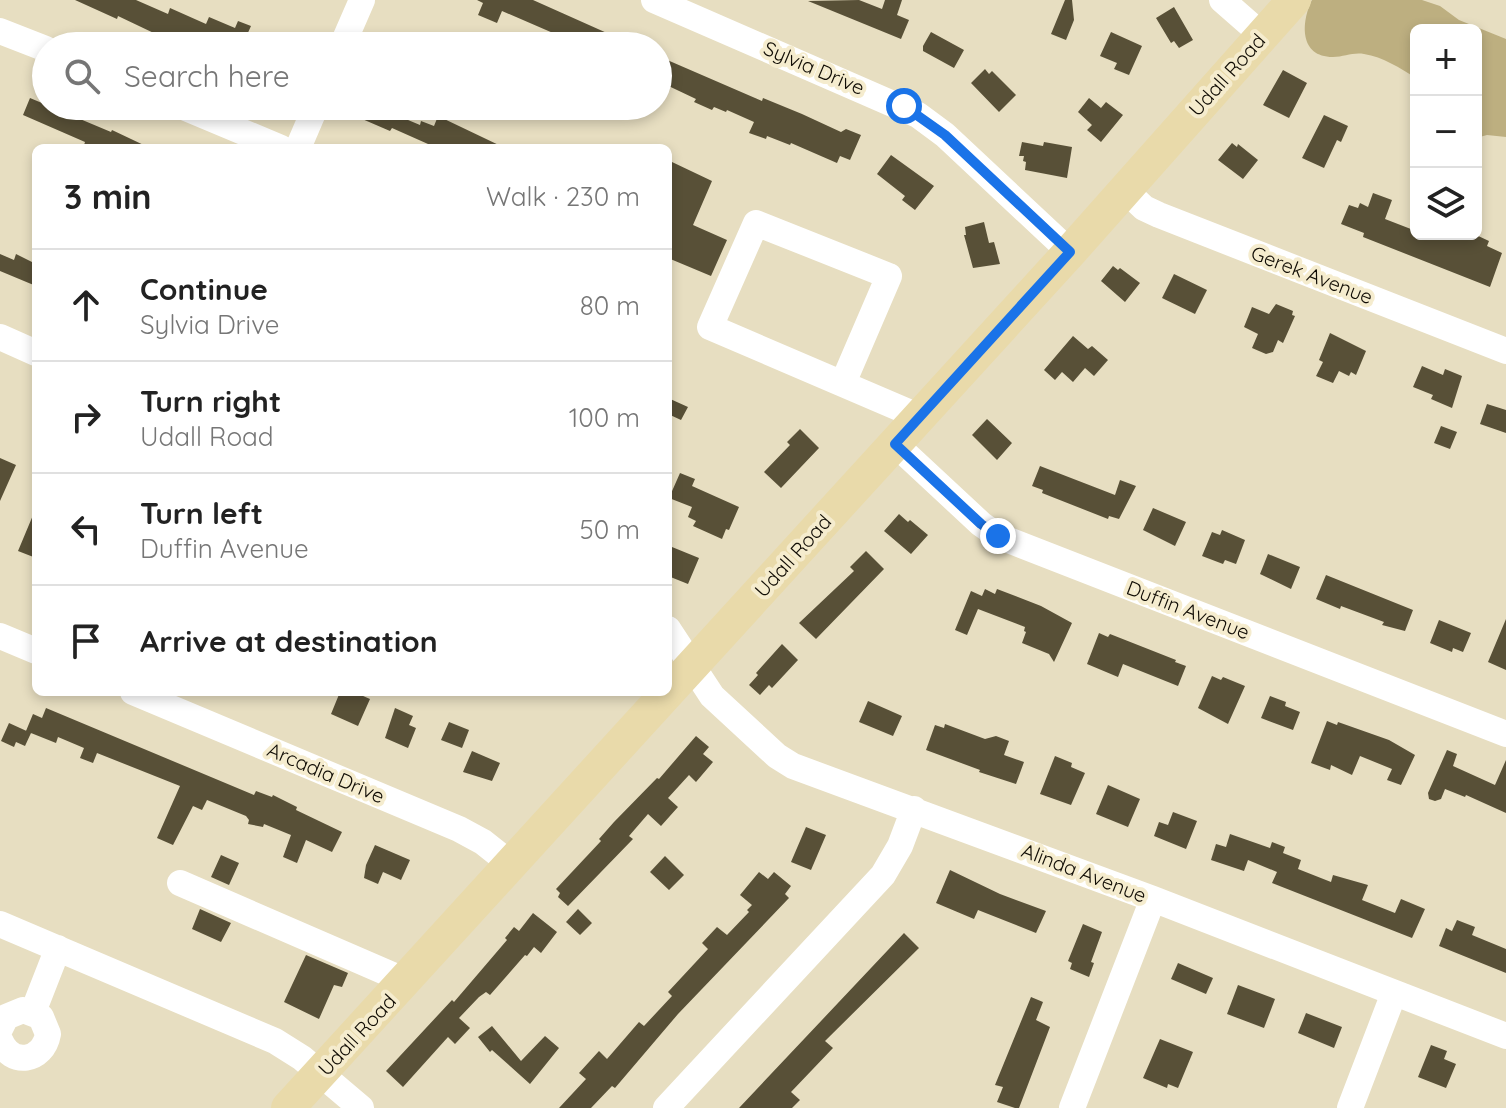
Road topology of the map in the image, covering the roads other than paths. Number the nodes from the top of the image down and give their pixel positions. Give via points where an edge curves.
1 (362, 0) edge
2 (654, 0) edge
3 (1222, 0) edge
4 (1294, 0) edge
5 (0, 31) edge
6 (348, 32) edge
7 (1262, 35) junction
8 (32, 44) edge
9 (214, 120) edge
10 (310, 120) edge
11 (271, 144) edge
12 (300, 144) edge
13 (1125, 190) junction
14 (1070, 252) junction
15 (0, 337) edge
16 (32, 351) edge
17 (1506, 351) edge
18 (843, 383) junction
19 (920, 417) junction
20 (895, 444) junction
21 (672, 635) edge
22 (0, 636) edge
23 (32, 649) edge
24 (693, 666) junction
25 (672, 689) edge
26 (143, 696) edge
27 (666, 696) edge
28 (1506, 734) edge
29 (914, 809) junction
30 (512, 865) junction
31 (180, 883) dead end
32 (1153, 899) junction
33 (0, 924) edge
34 (58, 948) junction
35 (406, 981) junction
36 (1394, 993) junction
37 (33, 1012) junction
38 (0, 1029) edge
39 (1506, 1036) edge
40 (0, 1040) edge
41 (321, 1073) junction
42 (288, 1108) edge
43 (361, 1108) edge
44 (666, 1108) edge
45 (1072, 1108) edge
46 (1350, 1108) edge

1 - 6 street
2 - 14 street, Sylvia Drive via 918,115
3 - 7 street
4 - 7 main road, Udall Road
5 - 8 street
7 - 13 main road, Udall Road
9 - 11 street
10 - 12 street
13 - 14 main road, Udall Road
13 - 17 street, Gerek Avenue via 1159,215
14 - 19 main road, Udall Road
15 - 16 street
18 - 18 street via 710,327 756,223 889,276
18 - 19 street
19 - 20 main road, Udall Road
20 - 24 main road, Udall Road
20 - 28 street, Duffin Avenue via 998,536
21 - 24 street, Alinda Avenue
22 - 23 street
24 - 25 main road, Udall Road
24 - 29 street, Alinda Avenue via 712,696 784,761
26 - 30 street, Arcadia Drive via 459,829
27 - 30 main road, Udall Road
29 - 32 street, Alinda Avenue
29 - 44 street via 883,875
30 - 35 main road, Udall Road
31 - 35 street
32 - 36 street, Alinda Avenue
32 - 45 street
33 - 34 street
34 - 37 street
34 - 41 street via 275,1041
35 - 41 main road, Udall Road
36 - 39 street, Alinda Avenue
36 - 46 street
37 - 38 street via 14,1012
37 - 40 street via 46,1025 47,1044 41,1052 14,1057
41 - 42 main road, Udall Road
41 - 43 street

